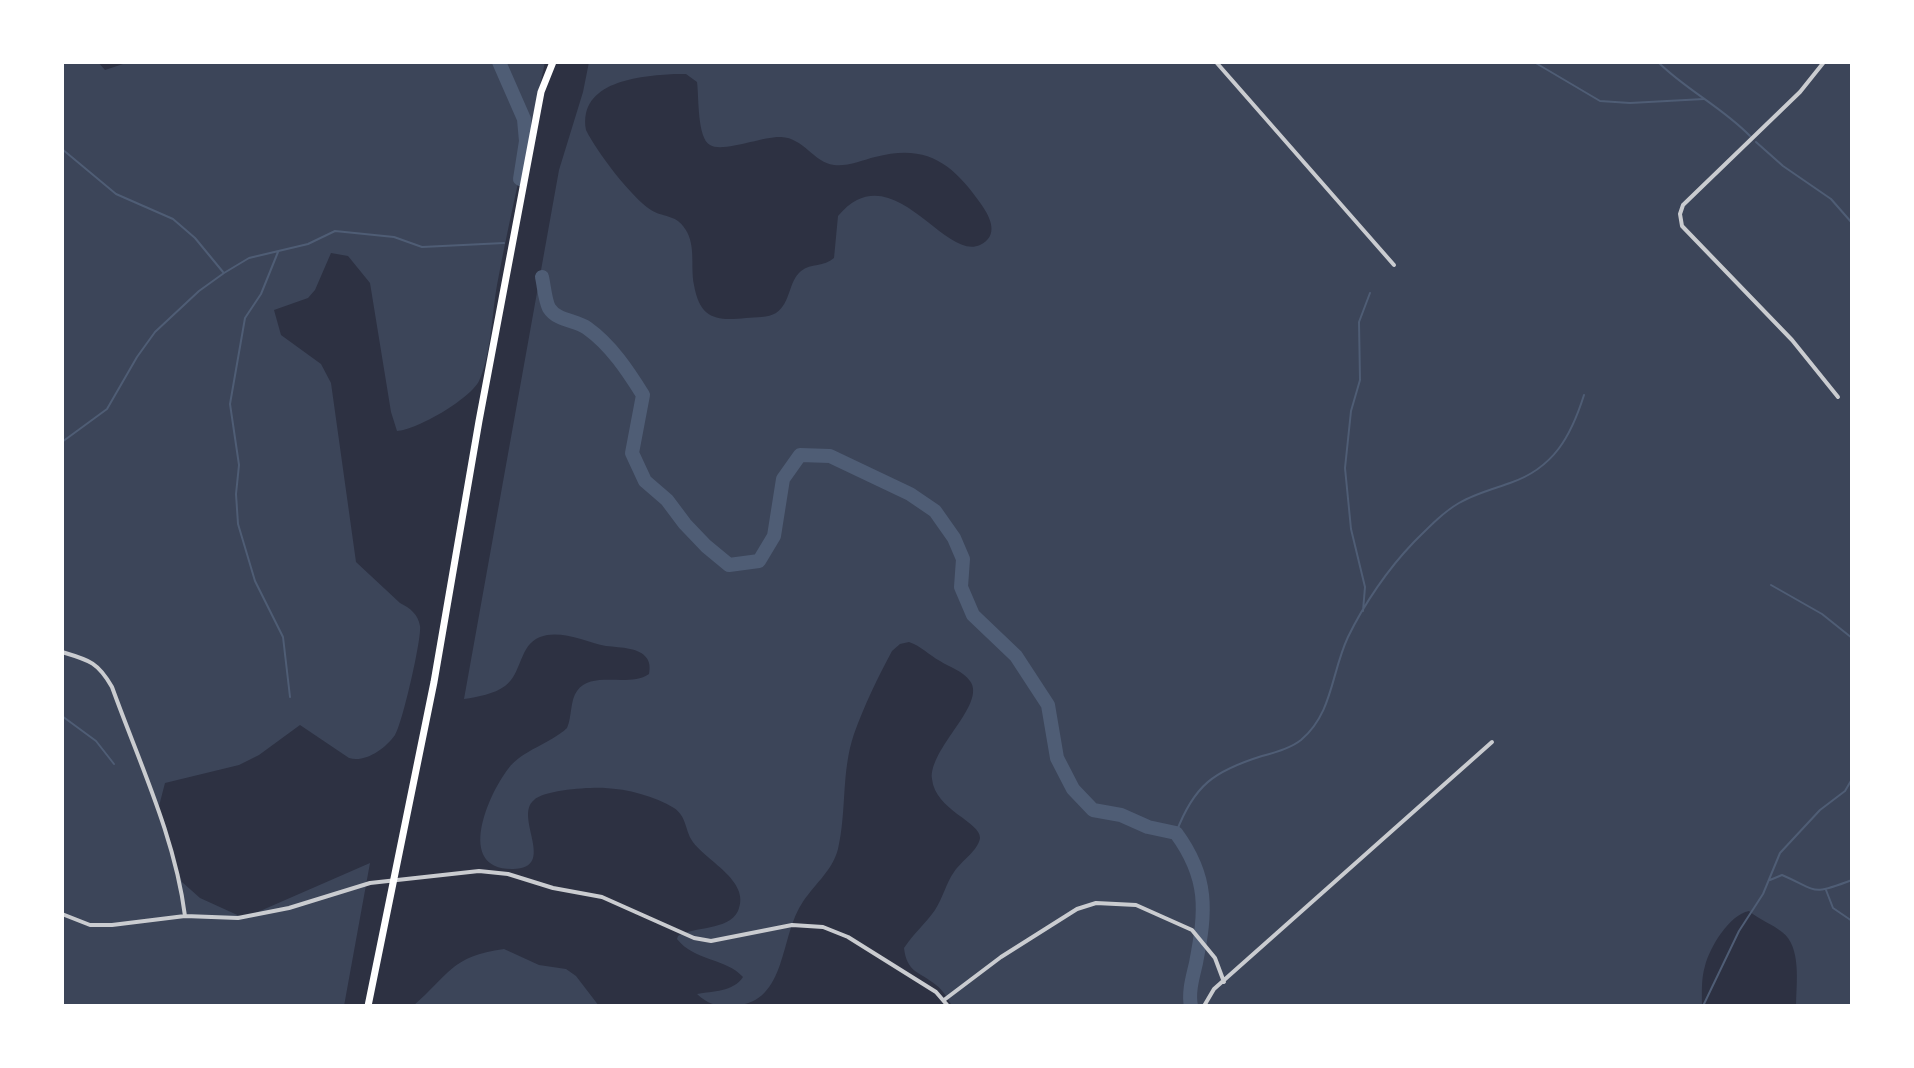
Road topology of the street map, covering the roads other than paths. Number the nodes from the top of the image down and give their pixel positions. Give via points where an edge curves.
1 (553, 62) edge
2 (1216, 62) edge
3 (1824, 62) edge
4 (1394, 265) dead end
5 (1838, 397) dead end
6 (62, 652) edge
7 (1492, 742) dead end
8 (62, 914) edge
9 (185, 916) junction
10 (1224, 982) junction
11 (944, 1000) junction
12 (368, 1006) edge
13 (948, 1006) edge
14 (1204, 1006) edge

1 - 12 highway via 541,92 434,682
2 - 4 street
3 - 5 street via 1683,205 1680,214 1682,226 1792,340
6 - 9 street via 91,661 112,687 163,822
7 - 10 street
8 - 9 street via 90,925
9 - 11 street via 238,918 370,883 424,875 508,874 602,897 711,941 792,925 823,927 848,937
10 - 11 street via 1215,958 1192,930 1136,905 1096,903 1077,909 1001,957
10 - 14 street
11 - 13 street

